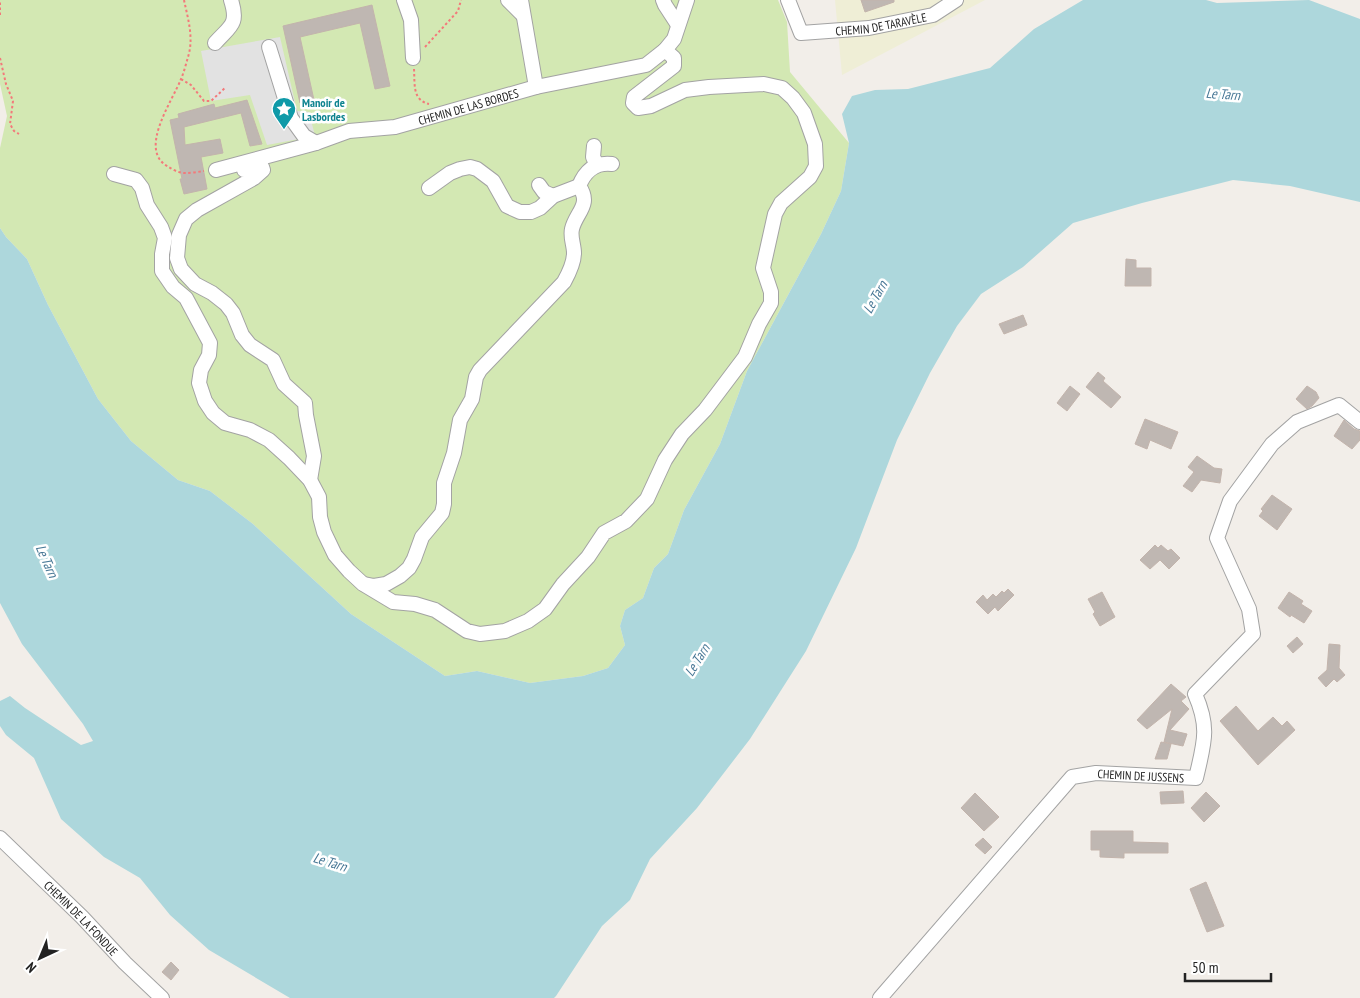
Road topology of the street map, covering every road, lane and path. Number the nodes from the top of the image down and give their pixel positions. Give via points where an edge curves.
1 (0, 0) edge
2 (184, 0) edge
3 (231, 0) edge
4 (404, 0) edge
5 (461, 0) edge
6 (508, 0) edge
7 (521, 0) edge
8 (664, 0) edge
9 (688, 0) edge
10 (788, 0) edge
11 (956, 0) edge
12 (0, 15) edge
13 (524, 16) junction
14 (678, 25) junction
15 (215, 42) dead end
16 (269, 47) dead end
17 (665, 50) junction
18 (0, 58) edge
19 (413, 58) junction
20 (181, 79) junction
21 (226, 87) dead end
22 (536, 87) junction
23 (435, 103) dead end
24 (19, 134) dead end
25 (316, 143) junction
26 (594, 146) dead end
27 (612, 164) dead end
28 (597, 165) junction
29 (216, 170) junction
30 (114, 174) dead end
31 (539, 185) dead end
32 (579, 186) junction
33 (429, 188) dead end
34 (553, 196) junction
35 (1360, 422) edge
36 (310, 480) junction
37 (363, 584) junction
38 (0, 838) edge
39 (162, 998) edge
40 (880, 998) edge

1 - 12 path
2 - 20 path via 191,39
3 - 15 street via 235,12 233,24
4 - 19 street via 411,20
5 - 19 path via 458,11
6 - 13 street
7 - 13 street
8 - 14 street
9 - 14 street, CHEMIN DE LAS BORDES
10 - 11 street, CHEMIN DE TARAVÈLE via 802,33 869,28 933,15
13 - 22 street
14 - 17 street, CHEMIN DE LAS BORDES via 674,39
16 - 25 street via 291,118 304,136
17 - 22 street, CHEMIN DE LAS BORDES via 646,65
17 - 37 street via 674,58 674,66 634,96 632,103 638,108 651,106 685,90 764,84 782,88 793,98 804,113 815,144 816,166 810,177 781,204 775,214 763,268 771,302 745,358 682,434 665,460 647,499 626,521 604,533 545,609 528,622 504,631 480,634 467,630 435,610 394,602
18 - 24 path via 13,101 10,124
19 - 23 path via 417,96 420,101
20 - 21 path via 191,85 204,101 211,101
20 - 29 path via 156,138 157,156 161,163 183,173
22 - 25 street, CHEMIN DE LAS BORDES via 395,127 349,131
25 - 29 street, CHEMIN DE LAS BORDES
26 - 28 street via 593,157
27 - 28 street
28 - 32 street via 589,170
29 - 36 street via 262,167 263,170 186,219 179,235 177,258 181,269 195,284 226,304 242,335 250,345 274,360 284,384 305,403 314,456
30 - 36 street via 136,180 142,188 165,238 162,271 186,298 210,342 209,355 198,383 212,413 225,423 269,440
31 - 34 street
32 - 34 street
32 - 37 street via 584,201 571,230 574,253 570,272 476,377 472,399 460,420 444,483 442,512 422,537 405,572 386,584
33 - 34 street via 450,173 470,167 493,181 503,202 513,210 531,212
35 - 40 street, CHEMIN DE JUSSENS via 1339,405 1297,422 1272,444 1230,501 1216,538 1249,609 1253,634 1195,694 1202,710 1205,737 1196,778 1096,773 1072,778
36 - 37 street via 319,497 324,532 335,555
38 - 39 street, CHEMIN DE LA FONDUE

